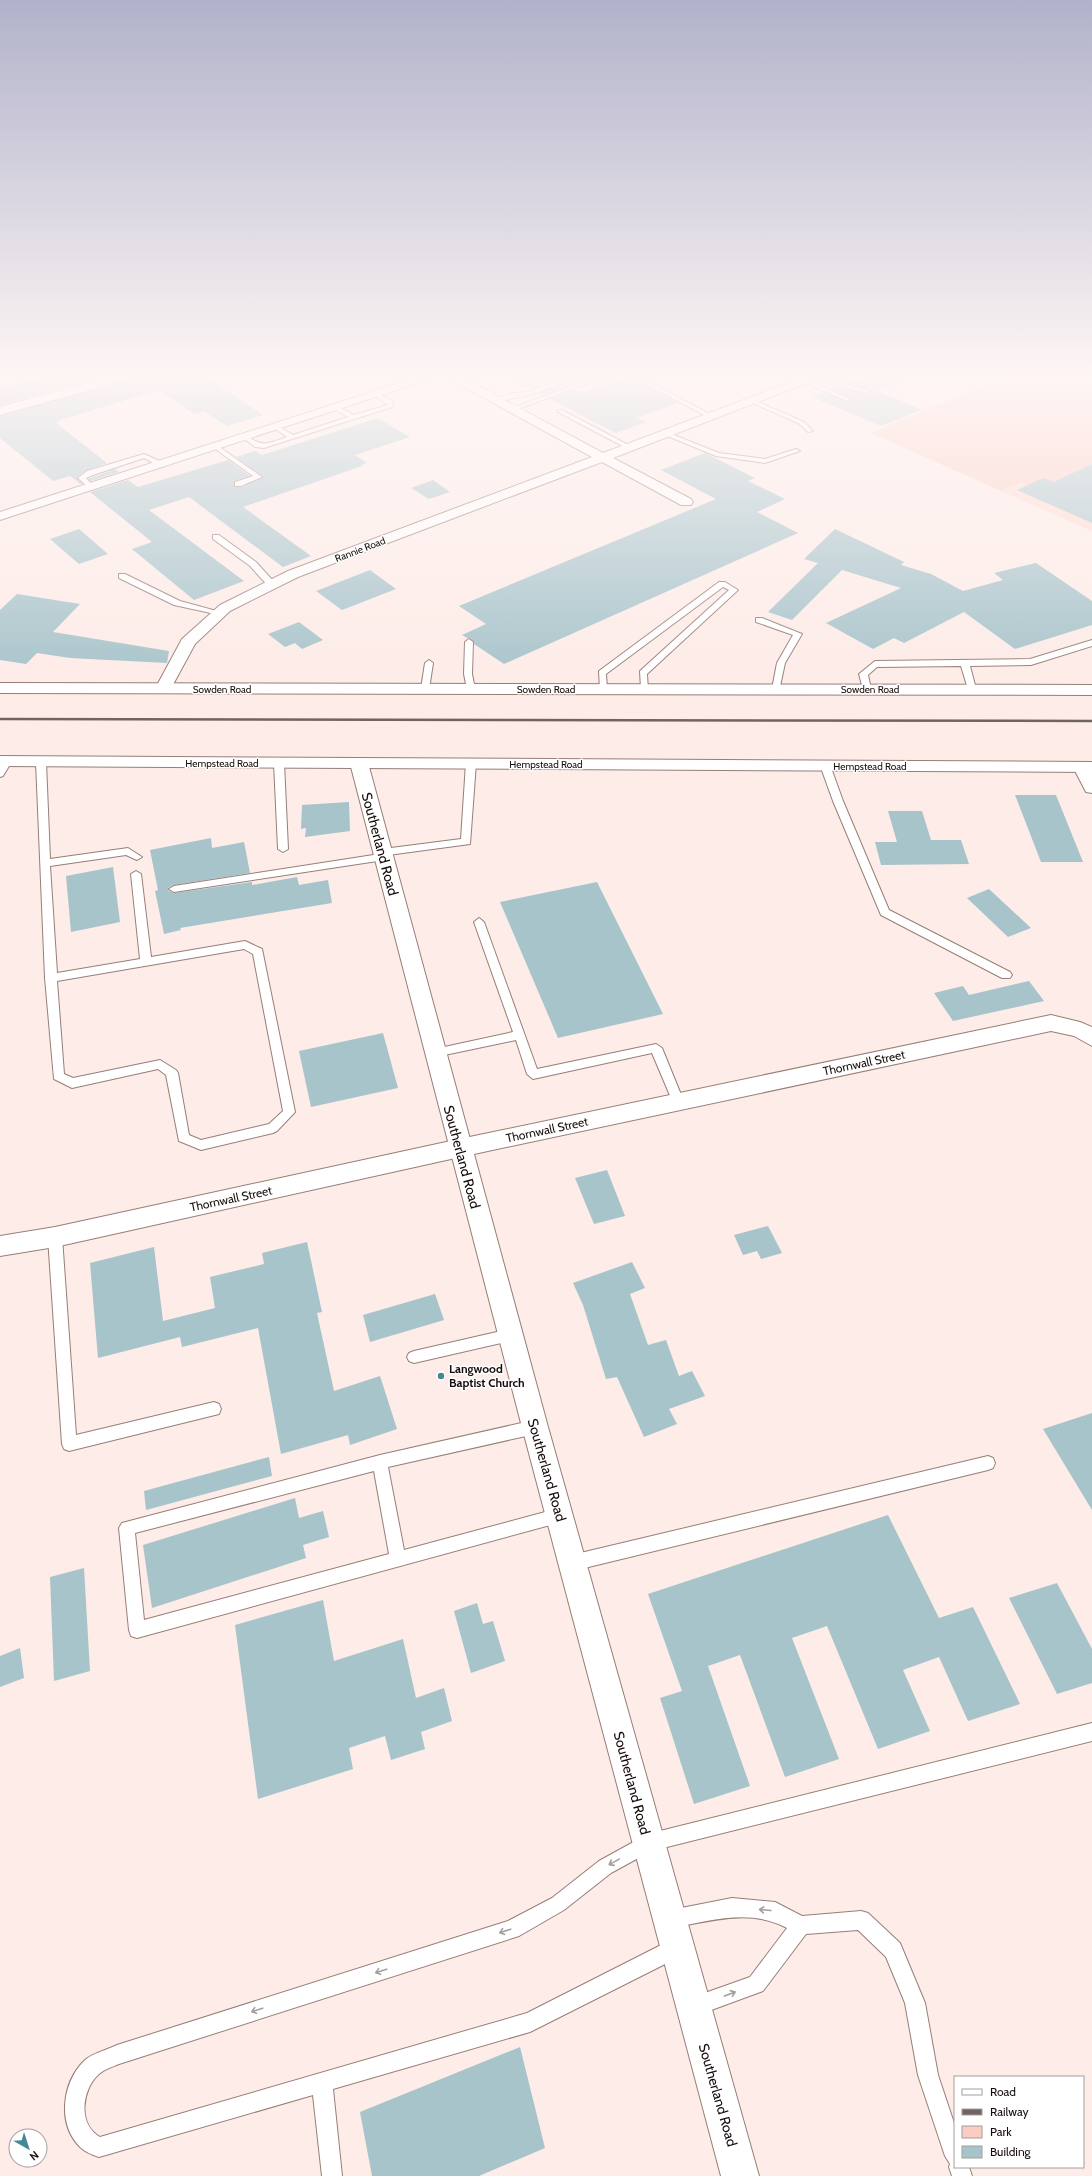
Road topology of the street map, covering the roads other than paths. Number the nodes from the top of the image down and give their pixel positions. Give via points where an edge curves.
1 (83, 478) edge
2 (120, 478) edge
3 (256, 478) edge
4 (552, 478) edge
5 (640, 478) edge
6 (238, 484) dead end
7 (90, 487) junction
8 (686, 502) dead end
9 (0, 516) edge
10 (216, 537) dead end
11 (122, 576) dead end
12 (272, 585) junction
13 (220, 612) junction
14 (759, 620) dead end
15 (469, 642) dead end
16 (1092, 643) edge
17 (429, 663) dead end
18 (965, 663) junction
19 (0, 688) edge
20 (163, 689) junction
21 (425, 689) junction
22 (471, 689) junction
23 (603, 689) junction
24 (645, 689) junction
25 (776, 689) junction
26 (867, 689) junction
27 (972, 689) junction
28 (1092, 690) edge
29 (41, 762) junction
30 (279, 763) junction
31 (359, 763) junction
32 (471, 763) junction
33 (825, 765) junction
34 (2, 766) edge
35 (1087, 767) edge
36 (1092, 788) edge
37 (283, 848) dead end
38 (383, 855) junction
39 (137, 857) dead end
40 (45, 863) junction
41 (136, 874) dead end
42 (174, 889) dead end
43 (479, 922) dead end
44 (146, 962) junction
45 (1006, 975) dead end
46 (51, 978) junction
47 (520, 1035) junction
48 (1092, 1038) edge
49 (435, 1053) junction
50 (678, 1102) junction
51 (460, 1148) junction
52 (55, 1237) junction
53 (0, 1246) edge
54 (510, 1335) junction
55 (414, 1357) dead end
56 (214, 1409) dead end
57 (534, 1427) junction
58 (380, 1462) junction
59 (988, 1463) dead end
60 (560, 1516) junction
61 (398, 1560) junction
62 (572, 1563) junction
63 (1092, 1732) edge
64 (648, 1843) junction
65 (669, 1919) junction
66 (801, 1925) junction
67 (677, 1947) junction
68 (693, 2007) junction
69 (322, 2082) junction
70 (954, 2153) edge
71 (332, 2176) edge
72 (740, 2176) edge

1 - 7 lane
2 - 7 street
3 - 6 lane
4 - 12 street, Rannie Road via 293,574
5 - 8 street
7 - 9 street
10 - 12 lane via 253,564
11 - 13 lane via 177,603
12 - 13 street, Rannie Road
13 - 20 street, Rannie Road via 188,642
14 - 25 lane via 798,634 781,662
15 - 22 lane via 468,674
16 - 18 lane via 1034,661
17 - 21 lane
18 - 26 lane via 875,664 863,674
18 - 27 lane
19 - 20 street, Sowden Road
20 - 21 street, Sowden Road
21 - 22 street, Sowden Road
22 - 23 street, Sowden Road
23 - 24 street, Sowden Road
23 - 24 lane via 602,673 722,584 734,590 643,673
24 - 25 street, Sowden Road
25 - 26 street, Sowden Road
26 - 27 street, Sowden Road
27 - 28 street, Sowden Road
29 - 30 street, Hempstead Road
29 - 34 street, Hempstead Road
29 - 40 lane
30 - 31 street, Hempstead Road
30 - 37 lane
31 - 32 street, Hempstead Road
31 - 38 street, Southerland Road
32 - 33 street, Hempstead Road
32 - 38 lane via 466,842
33 - 35 street, Hempstead Road
33 - 45 lane via 885,912
35 - 36 street
38 - 42 lane
38 - 49 street, Southerland Road
39 - 40 lane via 128,851
40 - 46 lane
41 - 44 lane
43 - 47 lane
44 - 46 lane
44 - 46 lane via 245,945 258,952 290,1112 272,1128 202,1145 183,1138 172,1073 160,1064 72,1083 58,1076
47 - 49 lane
47 - 50 lane via 533,1074 656,1048
48 - 50 street, Thornwall Street via 1080,1030 1051,1023
49 - 51 street, Southerland Road
50 - 51 street, Thornwall Street
51 - 52 street, Thornwall Street
51 - 54 street, Southerland Road
52 - 53 street, Thornwall Street
52 - 56 lane via 69,1444
54 - 55 lane
54 - 57 street, Southerland Road
57 - 58 lane
57 - 60 street, Southerland Road
58 - 61 lane
58 - 61 lane via 127,1528 136,1630
59 - 62 lane
60 - 61 lane
60 - 62 street, Southerland Road
62 - 64 street, Southerland Road
63 - 64 lane
64 - 65 street, Southerland Road
64 -> 69 lane via 605,1867 558,1904 512,1929 117,2055 92,2067 80,2084 72,2110 80,2132 99,2147
66 -> 65 lane via 775,1911 732,1907
65 - 67 street, Southerland Road
68 -> 66 lane via 756,1984
66 - 70 lane via 860,1920 893,1950 915,2003 928,2075
67 - 68 street, Southerland Road
67 - 69 lane via 530,2022
68 - 72 street, Southerland Road
69 - 71 lane

